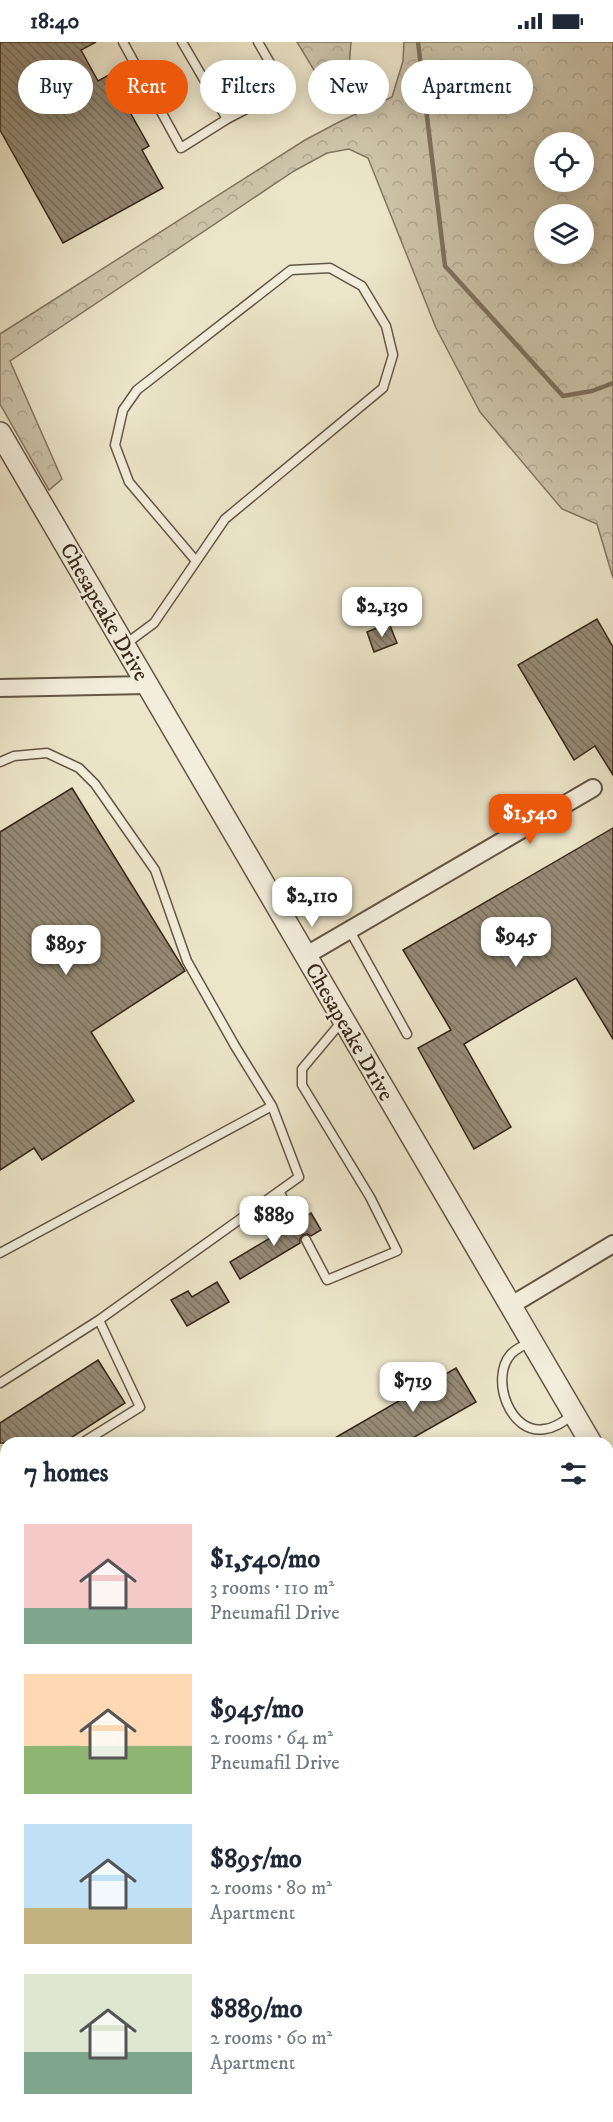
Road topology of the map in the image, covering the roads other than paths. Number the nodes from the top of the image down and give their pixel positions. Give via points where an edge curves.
1 (123, 42) edge
2 (182, 42) edge
3 (258, 42) edge
4 (227, 118) junction
5 (0, 433) edge
6 (196, 561) junction
7 (123, 646) junction
8 (146, 685) junction
9 (0, 688) edge
10 (0, 762) edge
11 (593, 788) dead end
12 (350, 931) junction
13 (305, 956) junction
14 (343, 1020) junction
15 (407, 1034) dead end
16 (272, 1106) junction
17 (279, 1191) junction
18 (296, 1223) dead end
19 (306, 1240) dead end
20 (613, 1244) edge
21 (0, 1253) edge
22 (510, 1306) junction
23 (99, 1320) junction
24 (531, 1342) junction
25 (0, 1383) edge
26 (574, 1414) junction
27 (92, 1437) edge
28 (587, 1437) edge

1 - 4 lane via 180,148
2 - 4 lane
3 - 4 lane via 285,89
5 - 7 street, Chesapeake Drive
6 - 6 lane via 225,519 383,388 393,355 386,326 363,286 330,268 291,270 137,390 123,410 115,445 129,482
6 - 7 lane via 154,622
7 - 8 street, Chesapeake Drive
8 - 9 street
8 - 13 street, Chesapeake Drive
10 - 16 lane via 14,756 47,753 79,768 95,784 154,870 187,961
11 - 12 street
12 - 13 street
12 - 15 lane
13 - 14 street, Chesapeake Drive
14 - 19 lane via 302,1069 302,1084 370,1197 397,1251 327,1280
14 - 22 street, Chesapeake Drive
16 - 17 lane via 299,1177
16 - 21 lane
17 - 18 lane
17 - 23 lane
20 - 22 street
22 - 24 street, Chesapeake Drive
23 - 25 lane
23 - 27 lane via 140,1407
24 - 26 street, Chesapeake Drive
24 - 26 lane via 510,1355 505,1365 501,1377 506,1401 522,1424 538,1430 556,1426
26 - 28 street, Chesapeake Drive

